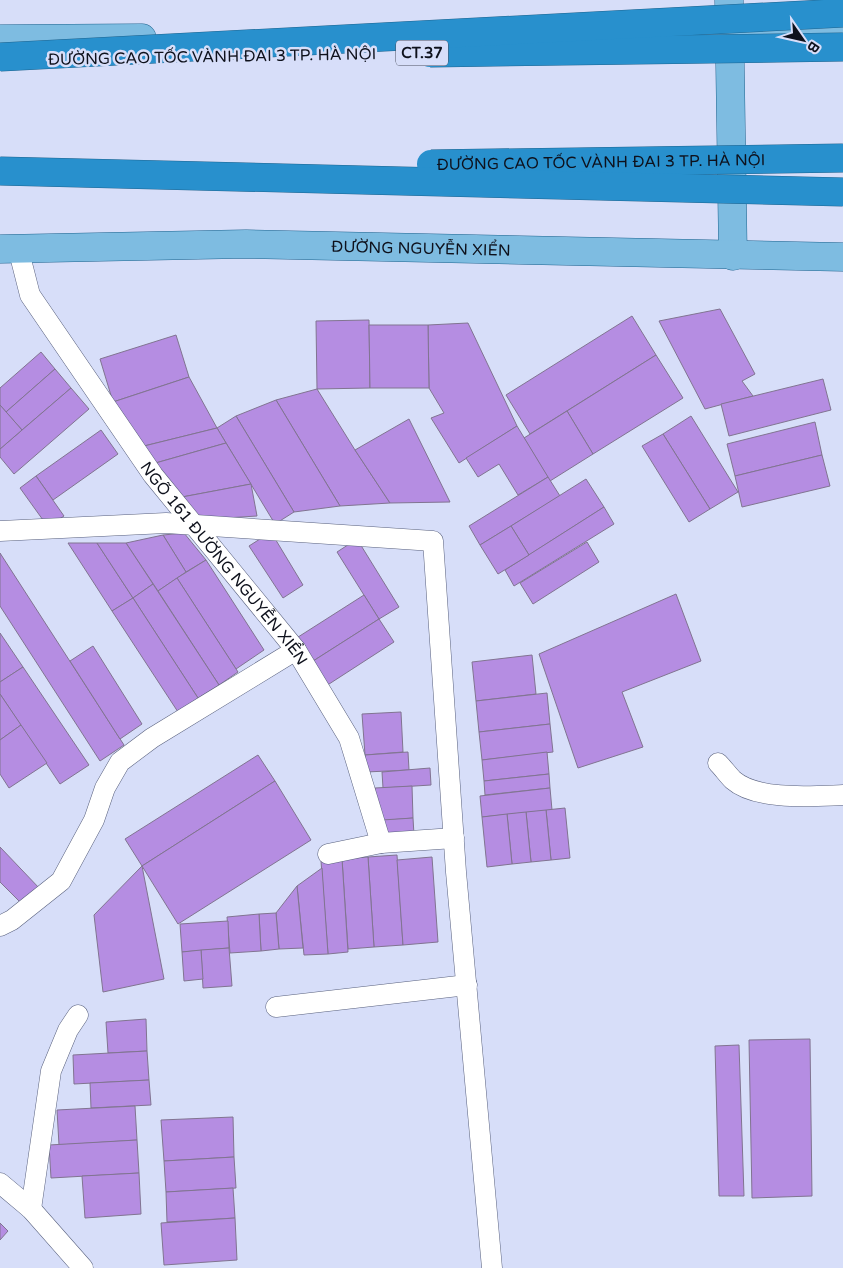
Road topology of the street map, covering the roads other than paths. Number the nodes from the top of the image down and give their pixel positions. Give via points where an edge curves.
1 (729, 0) edge
2 (843, 14) edge
3 (843, 30) edge
4 (730, 33) junction
5 (0, 39) edge
6 (843, 47) edge
7 (0, 58) edge
8 (843, 158) edge
9 (0, 170) edge
10 (843, 192) edge
11 (9, 249) edge
12 (733, 256) junction
13 (843, 257) edge
14 (193, 525) junction
15 (0, 531) edge
16 (296, 650) junction
17 (718, 763) dead end
18 (843, 795) edge
19 (454, 838) junction
20 (381, 843) junction
21 (328, 854) dead end
22 (0, 926) edge
23 (467, 985) junction
24 (276, 1007) dead end
25 (78, 1015) dead end
26 (0, 1183) edge
27 (31, 1209) junction
28 (83, 1268) edge
29 (492, 1268) edge

1 - 4 main road
2 - 7 highway, bridge
3 - 4 main road
4 - 5 main road
4 - 12 main road
6 - 7 highway, ĐƯỜNG CAO TỐC VÀNH ĐAI 3 TP. HÀ NỘI / CT.37, bridge
8 - 9 highway, ĐƯỜNG CAO TỐC VÀNH ĐAI 3 TP. HÀ NỘI, bridge
9 - 10 highway, bridge
11 - 12 main road, ĐƯỜNG NGUYỄN XIỂN via 246,244
11 - 14 lane, NGÕ 161 ĐƯỜNG NGUYỄN XIỂN via 30,295 153,475
12 - 13 main road, ĐƯỜNG NGUYỄN XIỂN
14 - 15 lane via 166,523
14 - 16 lane, NGÕ 161 ĐƯỜNG NGUYỄN XIỂN
14 - 19 lane via 433,541
16 - 20 lane, NGÕ 161 ĐƯỜNG NGUYỄN XIỂN via 349,738
16 - 22 lane via 152,738 120,762 104,788 94,820 61,881
17 - 18 lane via 734,781 759,792 800,797
19 - 20 lane
19 - 23 lane
20 - 21 lane
23 - 24 lane
23 - 29 lane
25 - 27 lane via 68,1030 51,1072
26 - 27 lane
27 - 28 lane

